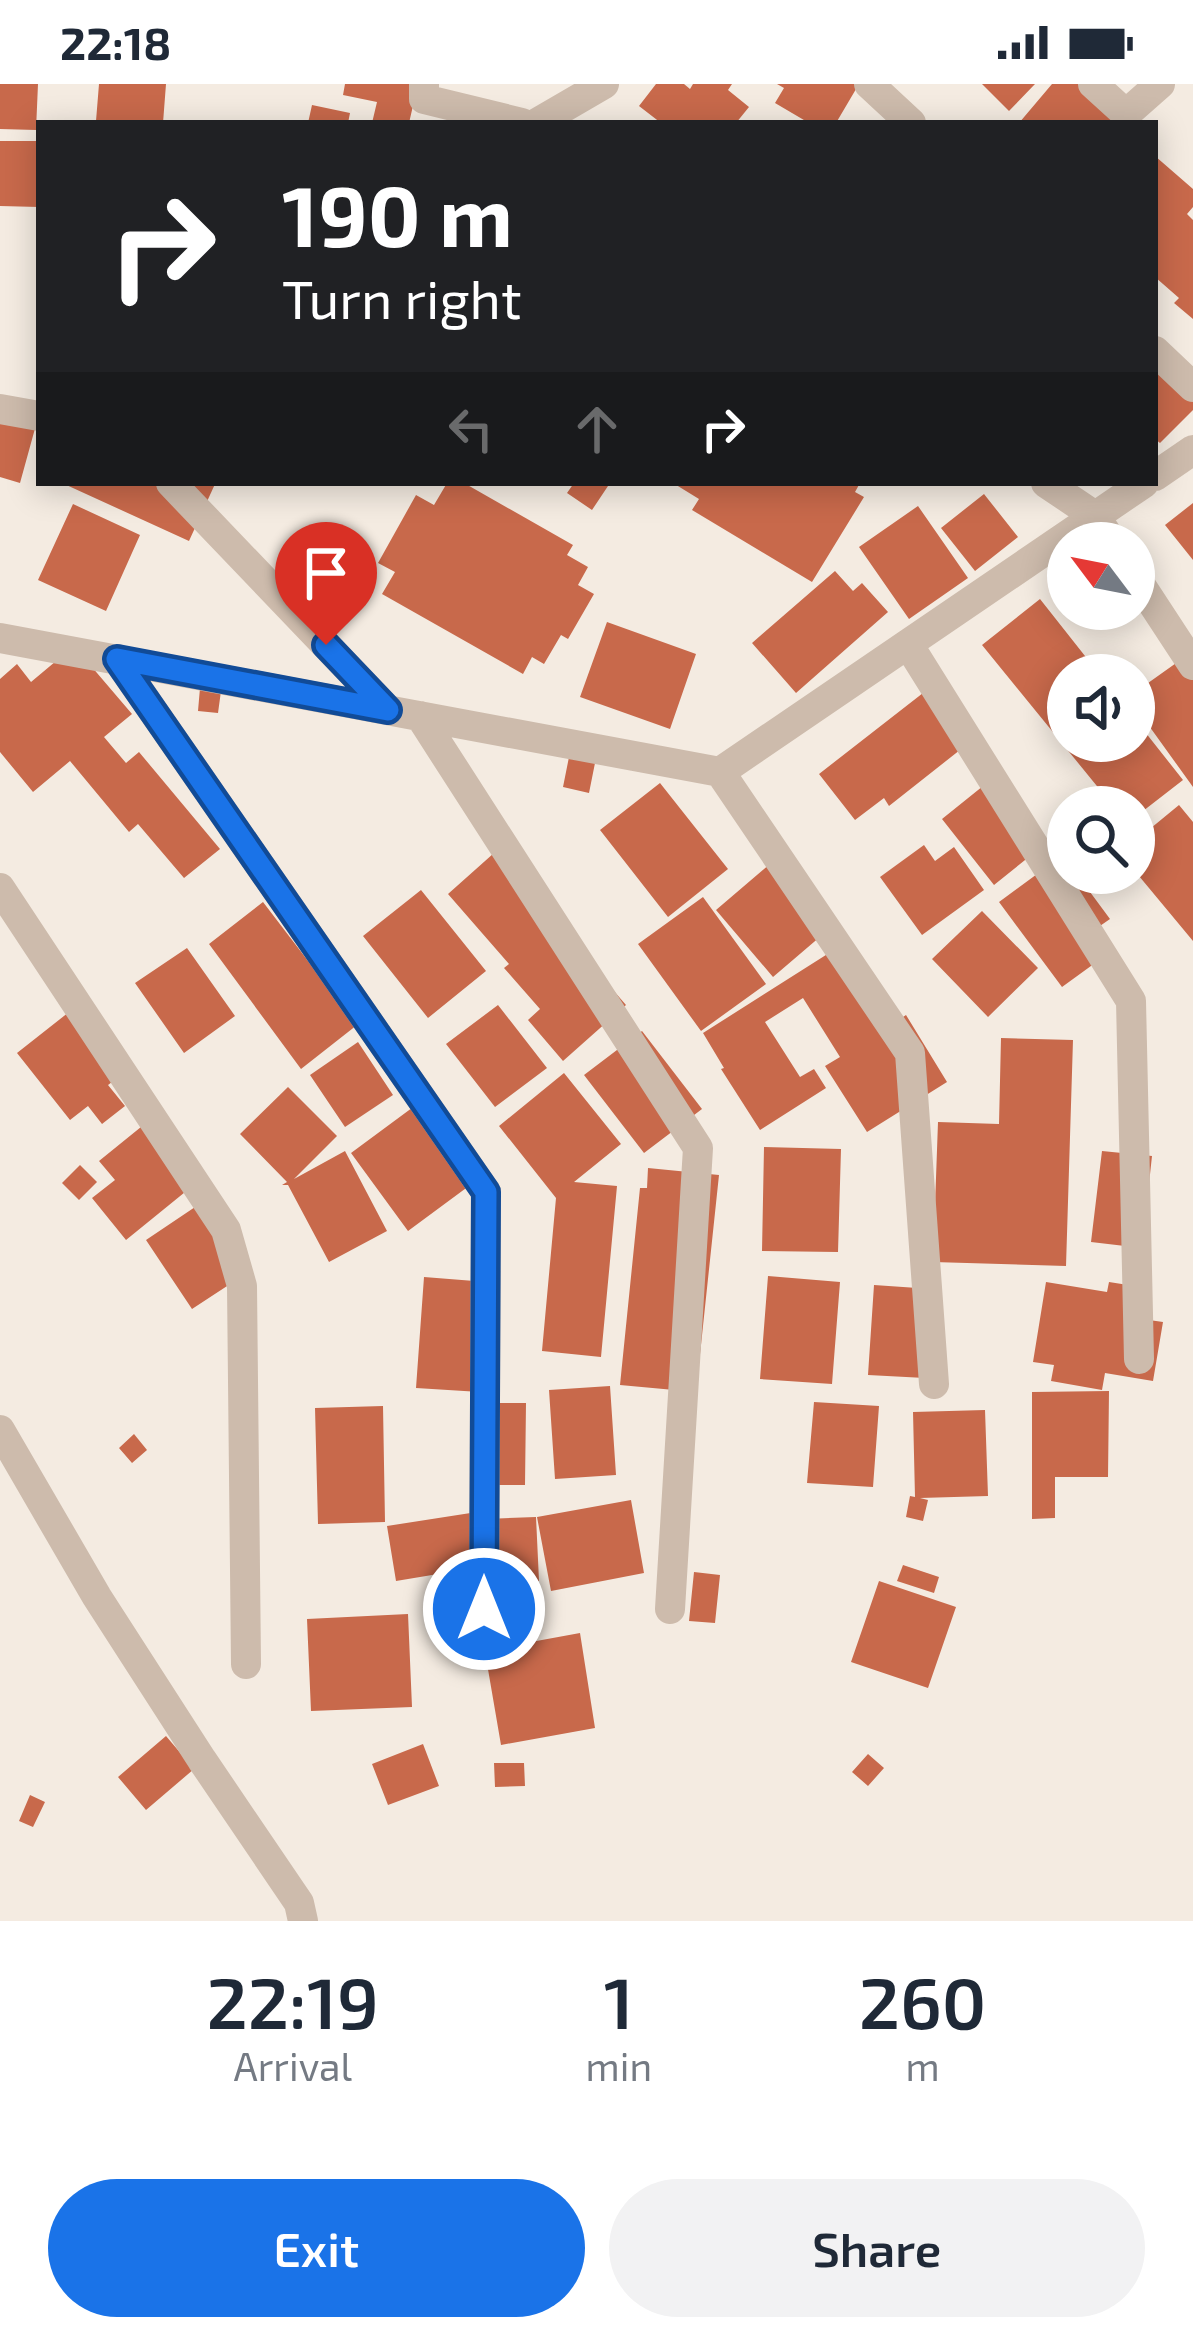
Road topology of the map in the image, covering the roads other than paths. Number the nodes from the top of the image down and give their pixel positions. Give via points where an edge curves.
1 (424, 84) edge
2 (604, 84) edge
3 (869, 84) edge
4 (1093, 84) edge
5 (1160, 84) edge
6 (510, 120) edge
7 (542, 120) edge
8 (907, 120) edge
9 (1158, 354) edge
10 (1193, 387) edge
11 (0, 409) edge
12 (36, 415) edge
13 (1193, 450) edge
14 (1158, 474) edge
15 (175, 486) edge
16 (1050, 486) edge
17 (1140, 486) edge
18 (1095, 516) junction
19 (1099, 522) edge
20 (1155, 607) edge
21 (0, 638) edge
22 (908, 644) junction
23 (117, 659) junction
24 (1193, 664) edge
25 (388, 710) junction
26 (420, 716) junction
27 (720, 772) junction
28 (0, 888) edge
29 (1139, 1359) dead end
30 (934, 1384) dead end
31 (0, 1430) edge
32 (484, 1609) dead end
33 (670, 1609) dead end
34 (246, 1664) dead end
35 (303, 1921) edge

1 - 6 street via 424,99
2 - 7 street
3 - 8 street
4 - 5 street via 1126,114
9 - 10 street
11 - 12 street
13 - 14 street
15 - 25 street
16 - 18 street
17 - 18 street
18 - 19 street
18 - 22 street
20 - 24 street
21 - 23 street
22 - 27 street
22 - 29 street via 1131,1001
23 - 25 street
23 - 32 street via 486,1192
25 - 26 street
26 - 27 street
26 - 33 street via 698,1148
27 - 30 street via 910,1053
28 - 34 street via 226,1230 242,1286
31 - 35 street via 97,1597 299,1903

